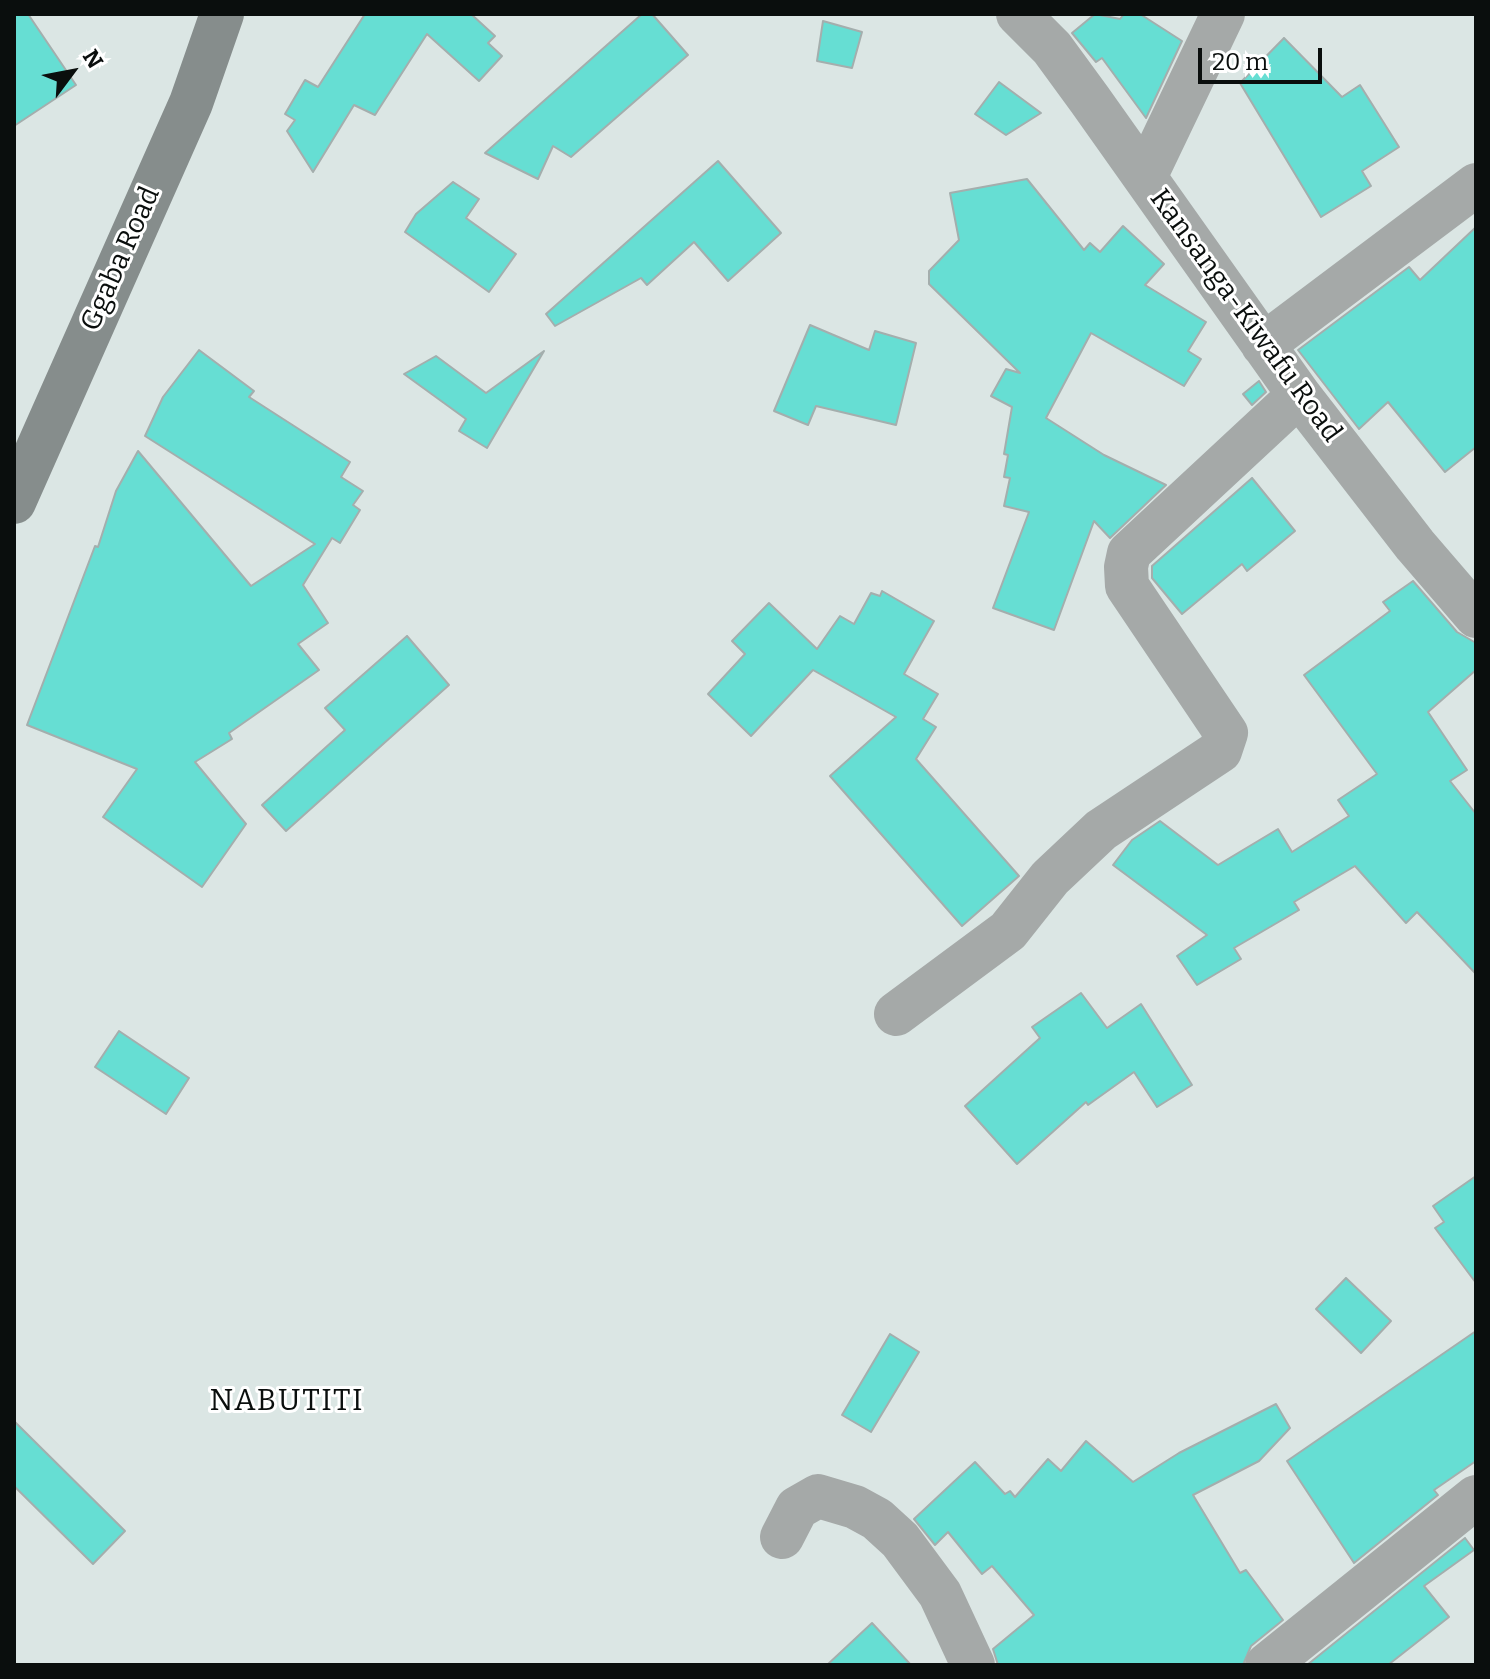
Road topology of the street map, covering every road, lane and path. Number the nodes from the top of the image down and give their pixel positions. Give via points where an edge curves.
1 (222, 14) edge
2 (1018, 14) edge
3 (1223, 14) edge
4 (1145, 177) junction
5 (1476, 185) edge
6 (1263, 345) junction
7 (1299, 395) junction
8 (14, 502) edge
9 (1476, 616) edge
10 (896, 1014) dead end
11 (1476, 1497) edge
12 (782, 1537) dead end
13 (973, 1665) edge
14 (1267, 1665) edge

1 - 8 main road, Ggaba Road via 191,103
2 - 4 street, Kansanga-Kiwafu Road via 1052,48
3 - 4 street
4 - 6 street, Kansanga-Kiwafu Road
5 - 6 street
6 - 7 street, Kansanga-Kiwafu Road
7 - 9 street, Kansanga-Kiwafu Road
7 - 10 street via 1129,553 1127,586 1226,733 1220,751 1101,830 1050,878 1008,931
11 - 14 street
12 - 13 street via 797,1508 818,1496 877,1519 900,1540 940,1594

